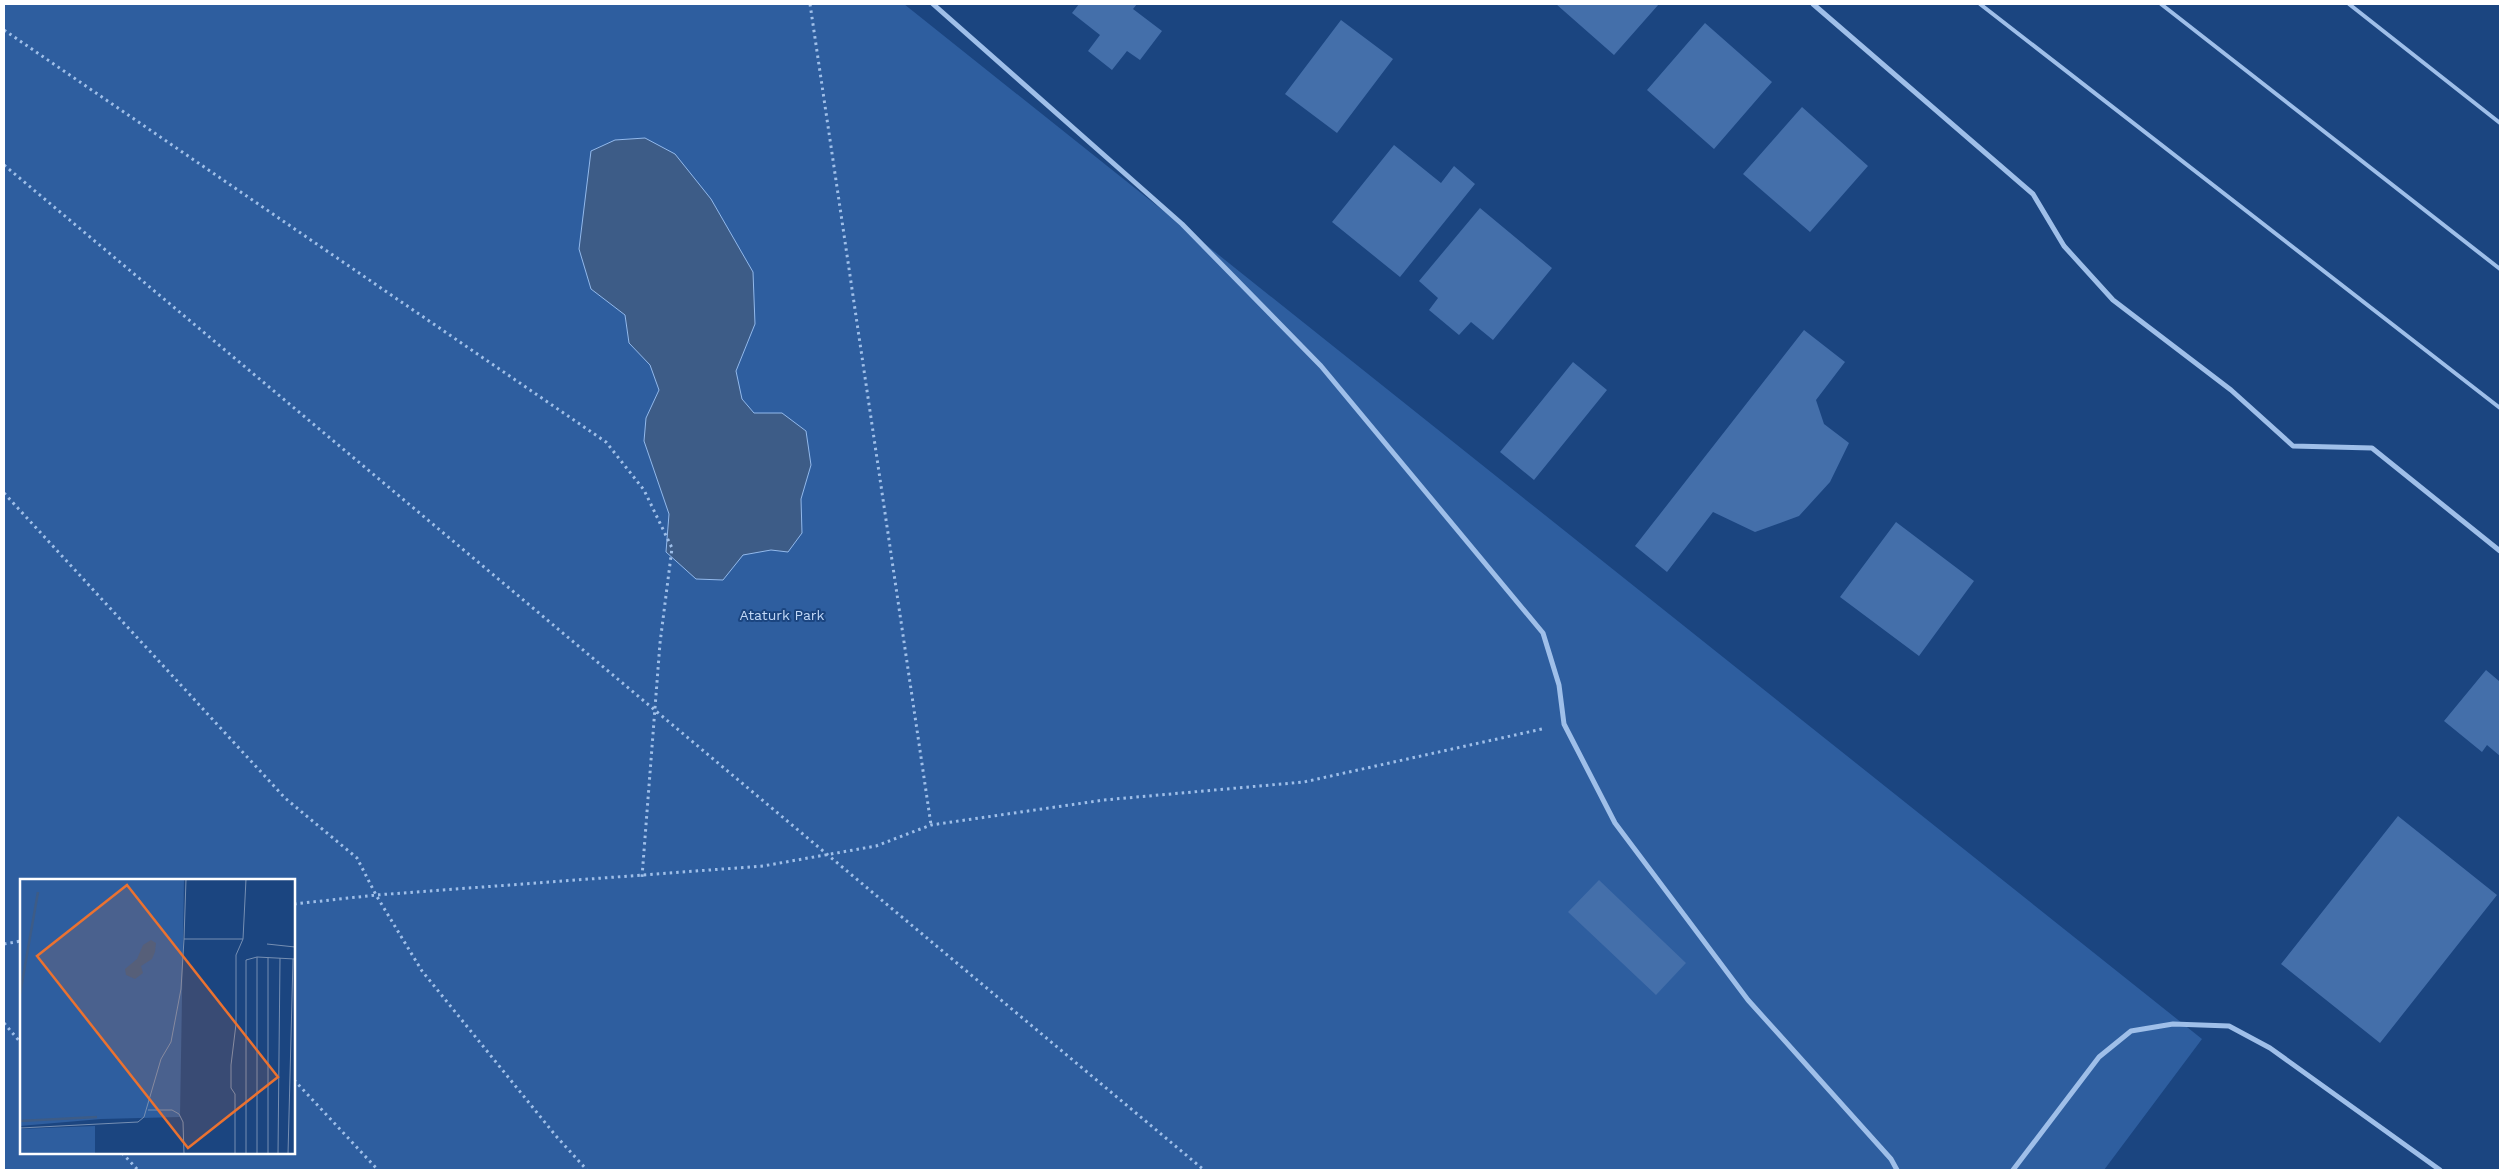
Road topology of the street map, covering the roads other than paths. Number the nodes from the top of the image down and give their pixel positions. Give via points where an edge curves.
1 (933, 4) edge
2 (1813, 4) edge
3 (1980, 4) edge
4 (2161, 4) edge
5 (2349, 4) edge
6 (2500, 123) edge
7 (2500, 269) edge
8 (2500, 408) edge
9 (2500, 551) edge
10 (1897, 1170) edge
11 (2013, 1170) edge
12 (2440, 1170) edge

1 - 10 street via 1182,224 1321,366 1543,633 1559,685 1564,724 1614,823 1748,1000
2 - 9 street via 2033,194 2064,246 2113,300 2231,390 2293,446 2372,448
3 - 8 lane
4 - 7 lane
5 - 6 lane
11 - 12 street via 2099,1057 2131,1031 2173,1024 2229,1026 2270,1048

